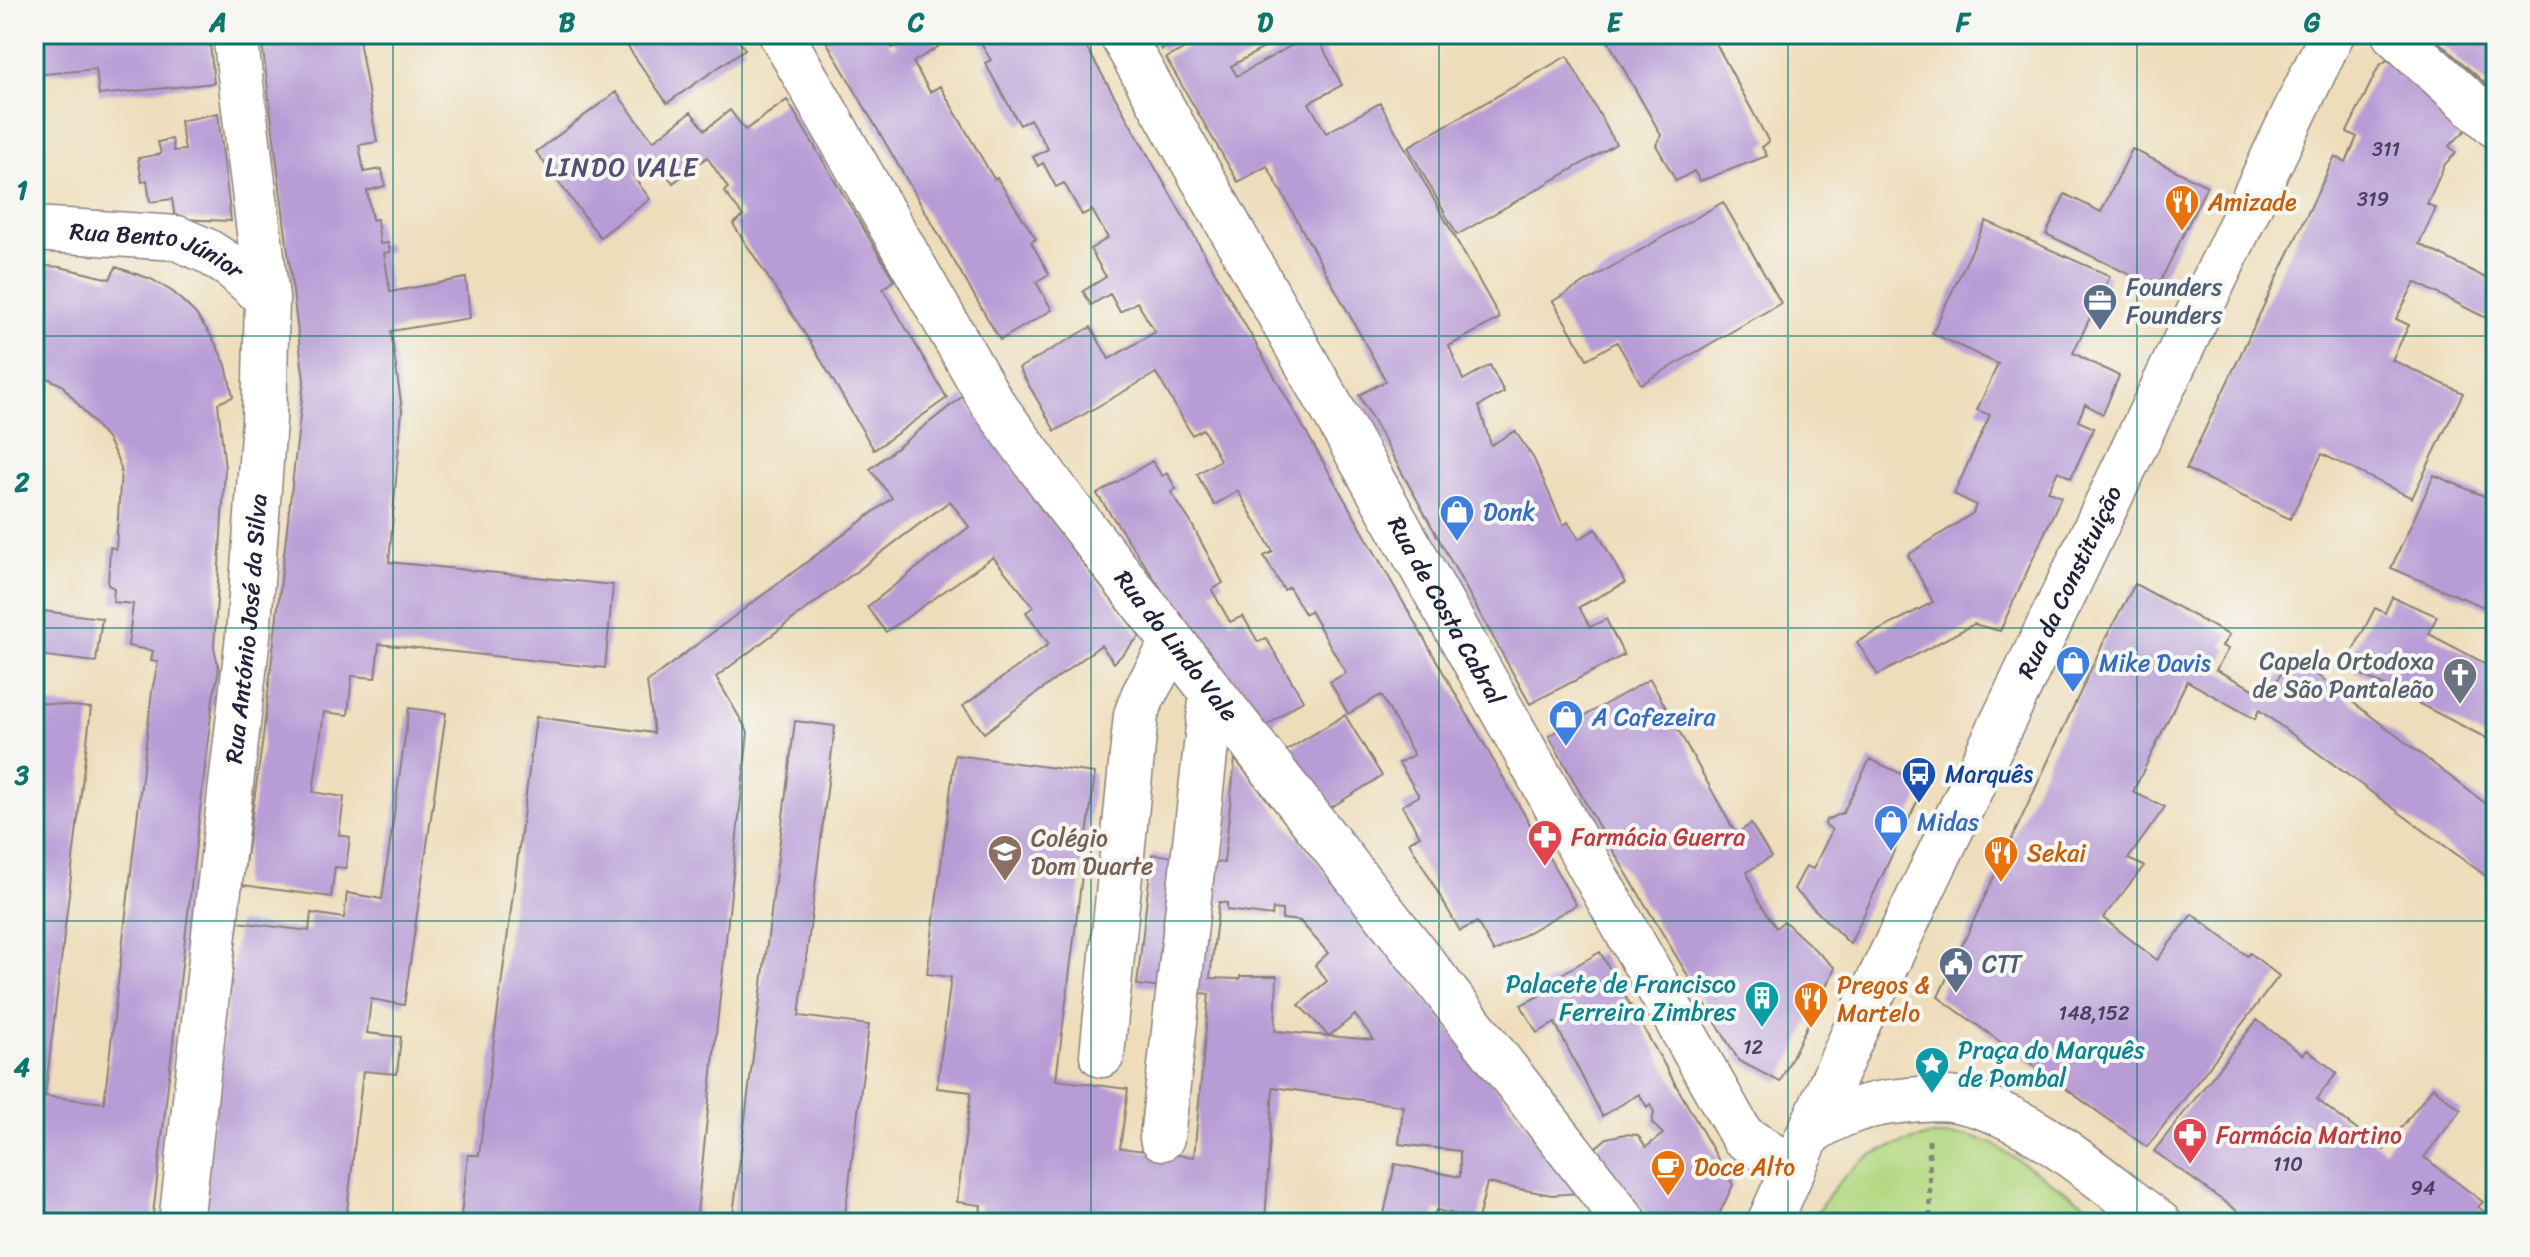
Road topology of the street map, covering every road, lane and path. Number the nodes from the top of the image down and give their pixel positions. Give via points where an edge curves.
1 (235, 34) edge
2 (781, 34) edge
3 (1121, 34) edge
4 (2332, 34) edge
5 (2394, 34) edge
6 (2496, 126) edge
7 (34, 229) edge
8 (267, 298) junction
9 (1173, 642) junction
10 (1212, 692) junction
11 (1102, 1055) dead end
12 (1928, 1099) junction
13 (1162, 1138) dead end
14 (1802, 1151) junction
15 (181, 1223) edge
16 (1626, 1223) edge
17 (1769, 1223) edge
18 (1930, 1223) edge
19 (2159, 1223) edge

1 - 8 street, Rua António José da Silva
2 - 9 street, Rua do Lindo Vale via 991,401
3 - 14 street, Rua de Costa Cabral via 1742,1136
4 - 14 street, Rua da Constituição
5 - 6 street
7 - 8 street, Rua Bento Júnior via 177,238 220,259
8 - 15 street, Rua António José da Silva via 248,636
9 - 10 street, Rua do Lindo Vale
9 - 11 street via 1136,715
10 - 13 street
10 - 16 street, Rua do Lindo Vale
12 - 14 street via 1850,1110 1832,1118
12 - 18 path
12 - 19 street via 1991,1110 2036,1132
14 - 17 street

